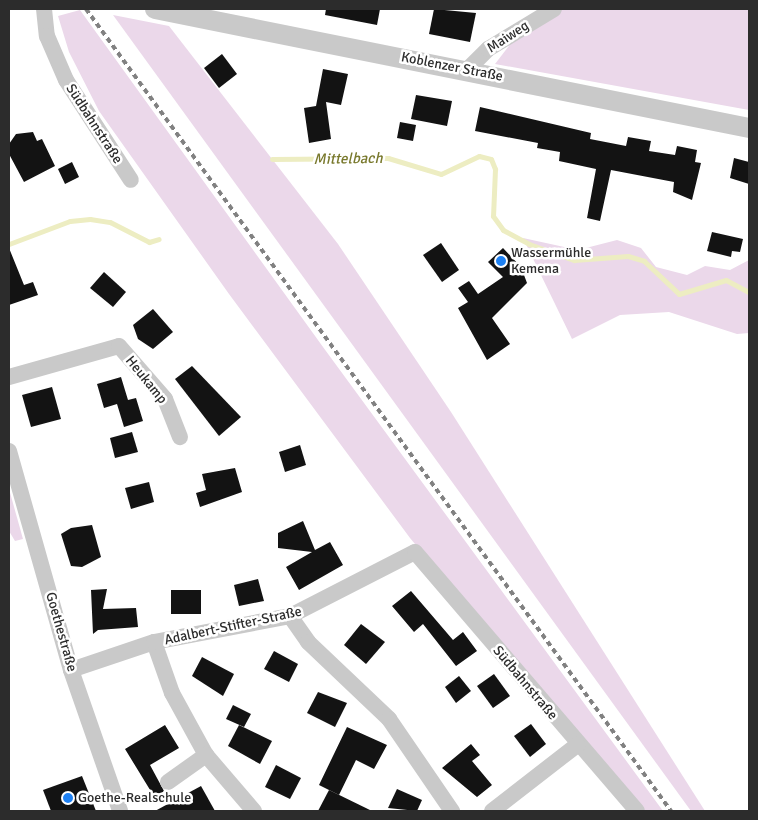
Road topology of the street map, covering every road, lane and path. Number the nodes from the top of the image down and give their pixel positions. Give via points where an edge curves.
1 (44, 9) edge
2 (155, 9) edge
3 (554, 9) edge
4 (467, 70) junction
5 (749, 128) edge
6 (131, 180) dead end
7 (9, 377) edge
8 (180, 437) dead end
9 (9, 450) edge
10 (415, 552) joint
11 (290, 616) junction
12 (154, 642) junction
13 (71, 670) junction
14 (577, 745) junction
15 (206, 755) junction
16 (168, 782) dead end
17 (120, 811) edge
18 (254, 811) edge
19 (452, 811) edge
20 (492, 811) edge
21 (637, 811) edge

1 - 6 street, Südbahnstraße via 47,36 66,80
2 - 4 street, Koblenzer Straße
3 - 4 street, Maiweg via 488,49
4 - 5 street, Koblenzer Straße
7 - 8 street, Heukamp via 119,346 165,399
9 - 13 street, Goethestraße
10 - 11 street, Adalbert-Stifter-Straße
10 - 14 street, Südbahnstraße
11 - 12 street, Adalbert-Stifter-Straße
11 - 19 street via 308,642 389,719
12 - 13 street, Adalbert-Stifter-Straße
12 - 15 street via 172,693
13 - 17 street, Goethestraße
14 - 20 street
14 - 21 street, Südbahnstraße
15 - 16 street
15 - 18 street via 223,781

